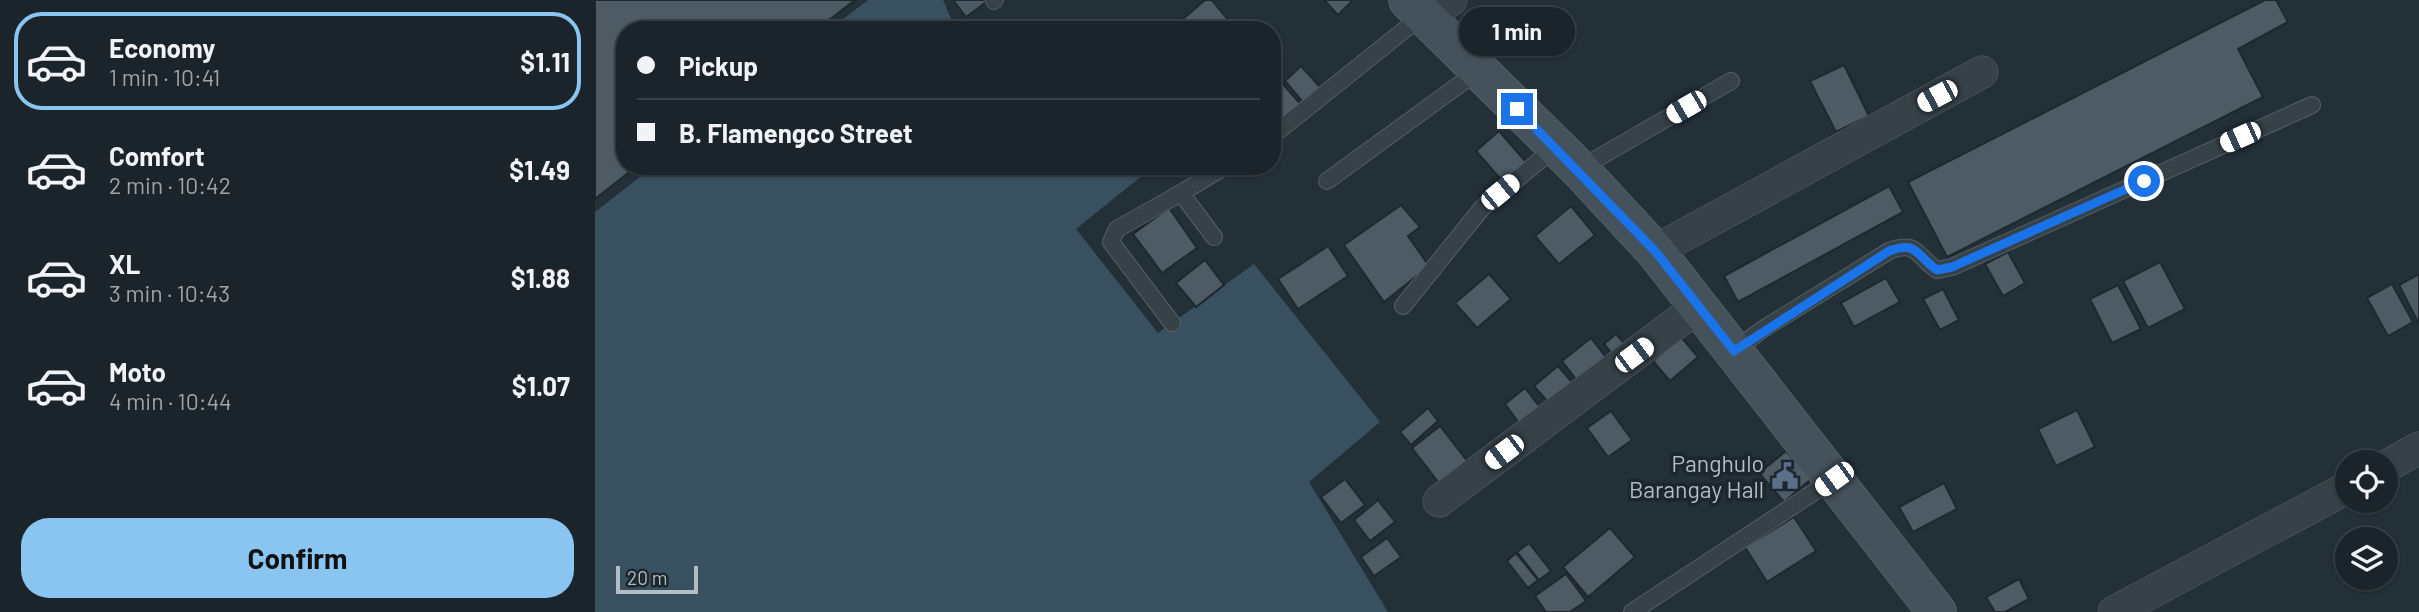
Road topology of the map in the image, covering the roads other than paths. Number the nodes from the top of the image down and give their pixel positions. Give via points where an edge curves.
1 (1428, 5) edge
2 (1478, 71) junction
3 (1982, 72) dead end
4 (1731, 81) dead end
5 (2312, 105) dead end
6 (1281, 128) edge
7 (1568, 158) junction
8 (1211, 175) edge
9 (1327, 181) dead end
10 (1181, 193) junction
11 (1214, 237) dead end
12 (1655, 251) junction
13 (1403, 306) dead end
14 (1699, 306) junction
15 (1172, 323) dead end
16 (1734, 351) junction
17 (2419, 448) edge
18 (2398, 460) edge
19 (1834, 479) junction
20 (2335, 494) edge
21 (1439, 501) dead end
22 (1632, 612) edge
23 (1937, 612) edge
24 (2115, 612) edge

1 - 2 main road
1 - 6 lane
2 - 7 main road
2 - 9 lane
3 - 12 street
4 - 7 lane
5 - 16 lane via 1952,267 1937,270 1914,248 1889,251
7 - 12 main road
7 - 13 lane via 1482,208
8 - 10 lane
10 - 11 lane
10 - 15 lane via 1117,229 1111,242
12 - 14 main road
14 - 16 main road
14 - 21 street
16 - 19 main road
17 - 18 street
19 - 22 lane
19 - 23 main road
20 - 24 street

